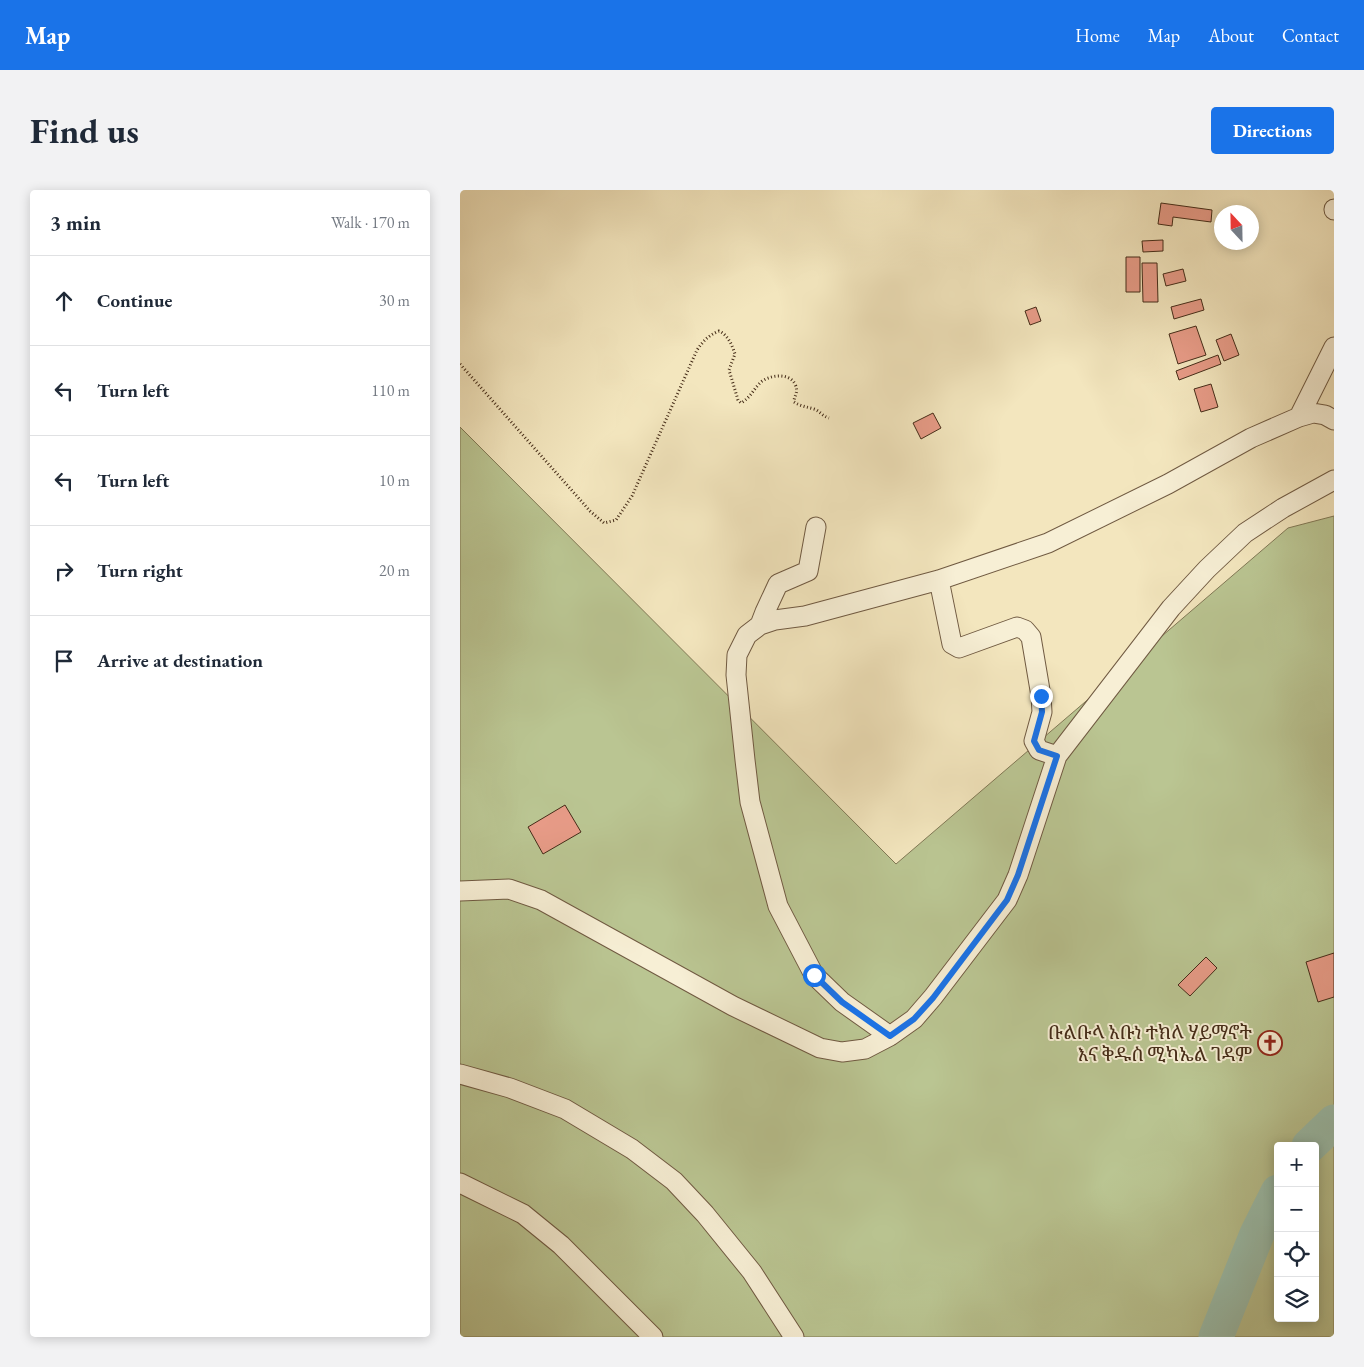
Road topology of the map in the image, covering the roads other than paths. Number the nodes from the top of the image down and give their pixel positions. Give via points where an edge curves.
1 (1334, 347) edge
2 (1298, 417) junction
3 (1334, 420) edge
4 (1334, 480) edge
5 (816, 527) dead end
6 (939, 580) junction
7 (760, 625) junction
8 (1057, 756) junction
9 (460, 891) edge
10 (890, 1036) junction
11 (460, 1074) edge
12 (460, 1183) edge
13 (653, 1337) edge
14 (794, 1337) edge

1 - 2 street
2 - 3 street via 1313,413
2 - 6 street via 1251,438 1073,532
4 - 8 street via 1246,533 1206,569 1171,608
5 - 7 street via 808,572 778,584
6 - 7 street
6 - 8 street via 952,644 959,648 1017,627 1031,637 1042,712 1034,741 1039,750
7 - 10 street via 747,635 737,655 736,675 750,802 778,906 814,975 842,1002
8 - 10 street via 1007,900 933,998 914,1019
9 - 10 street via 509,889 541,900 733,1006 820,1048 842,1052 865,1049
11 - 14 street via 510,1088 565,1109 632,1148 674,1181 752,1272
12 - 13 street via 523,1214 561,1245

